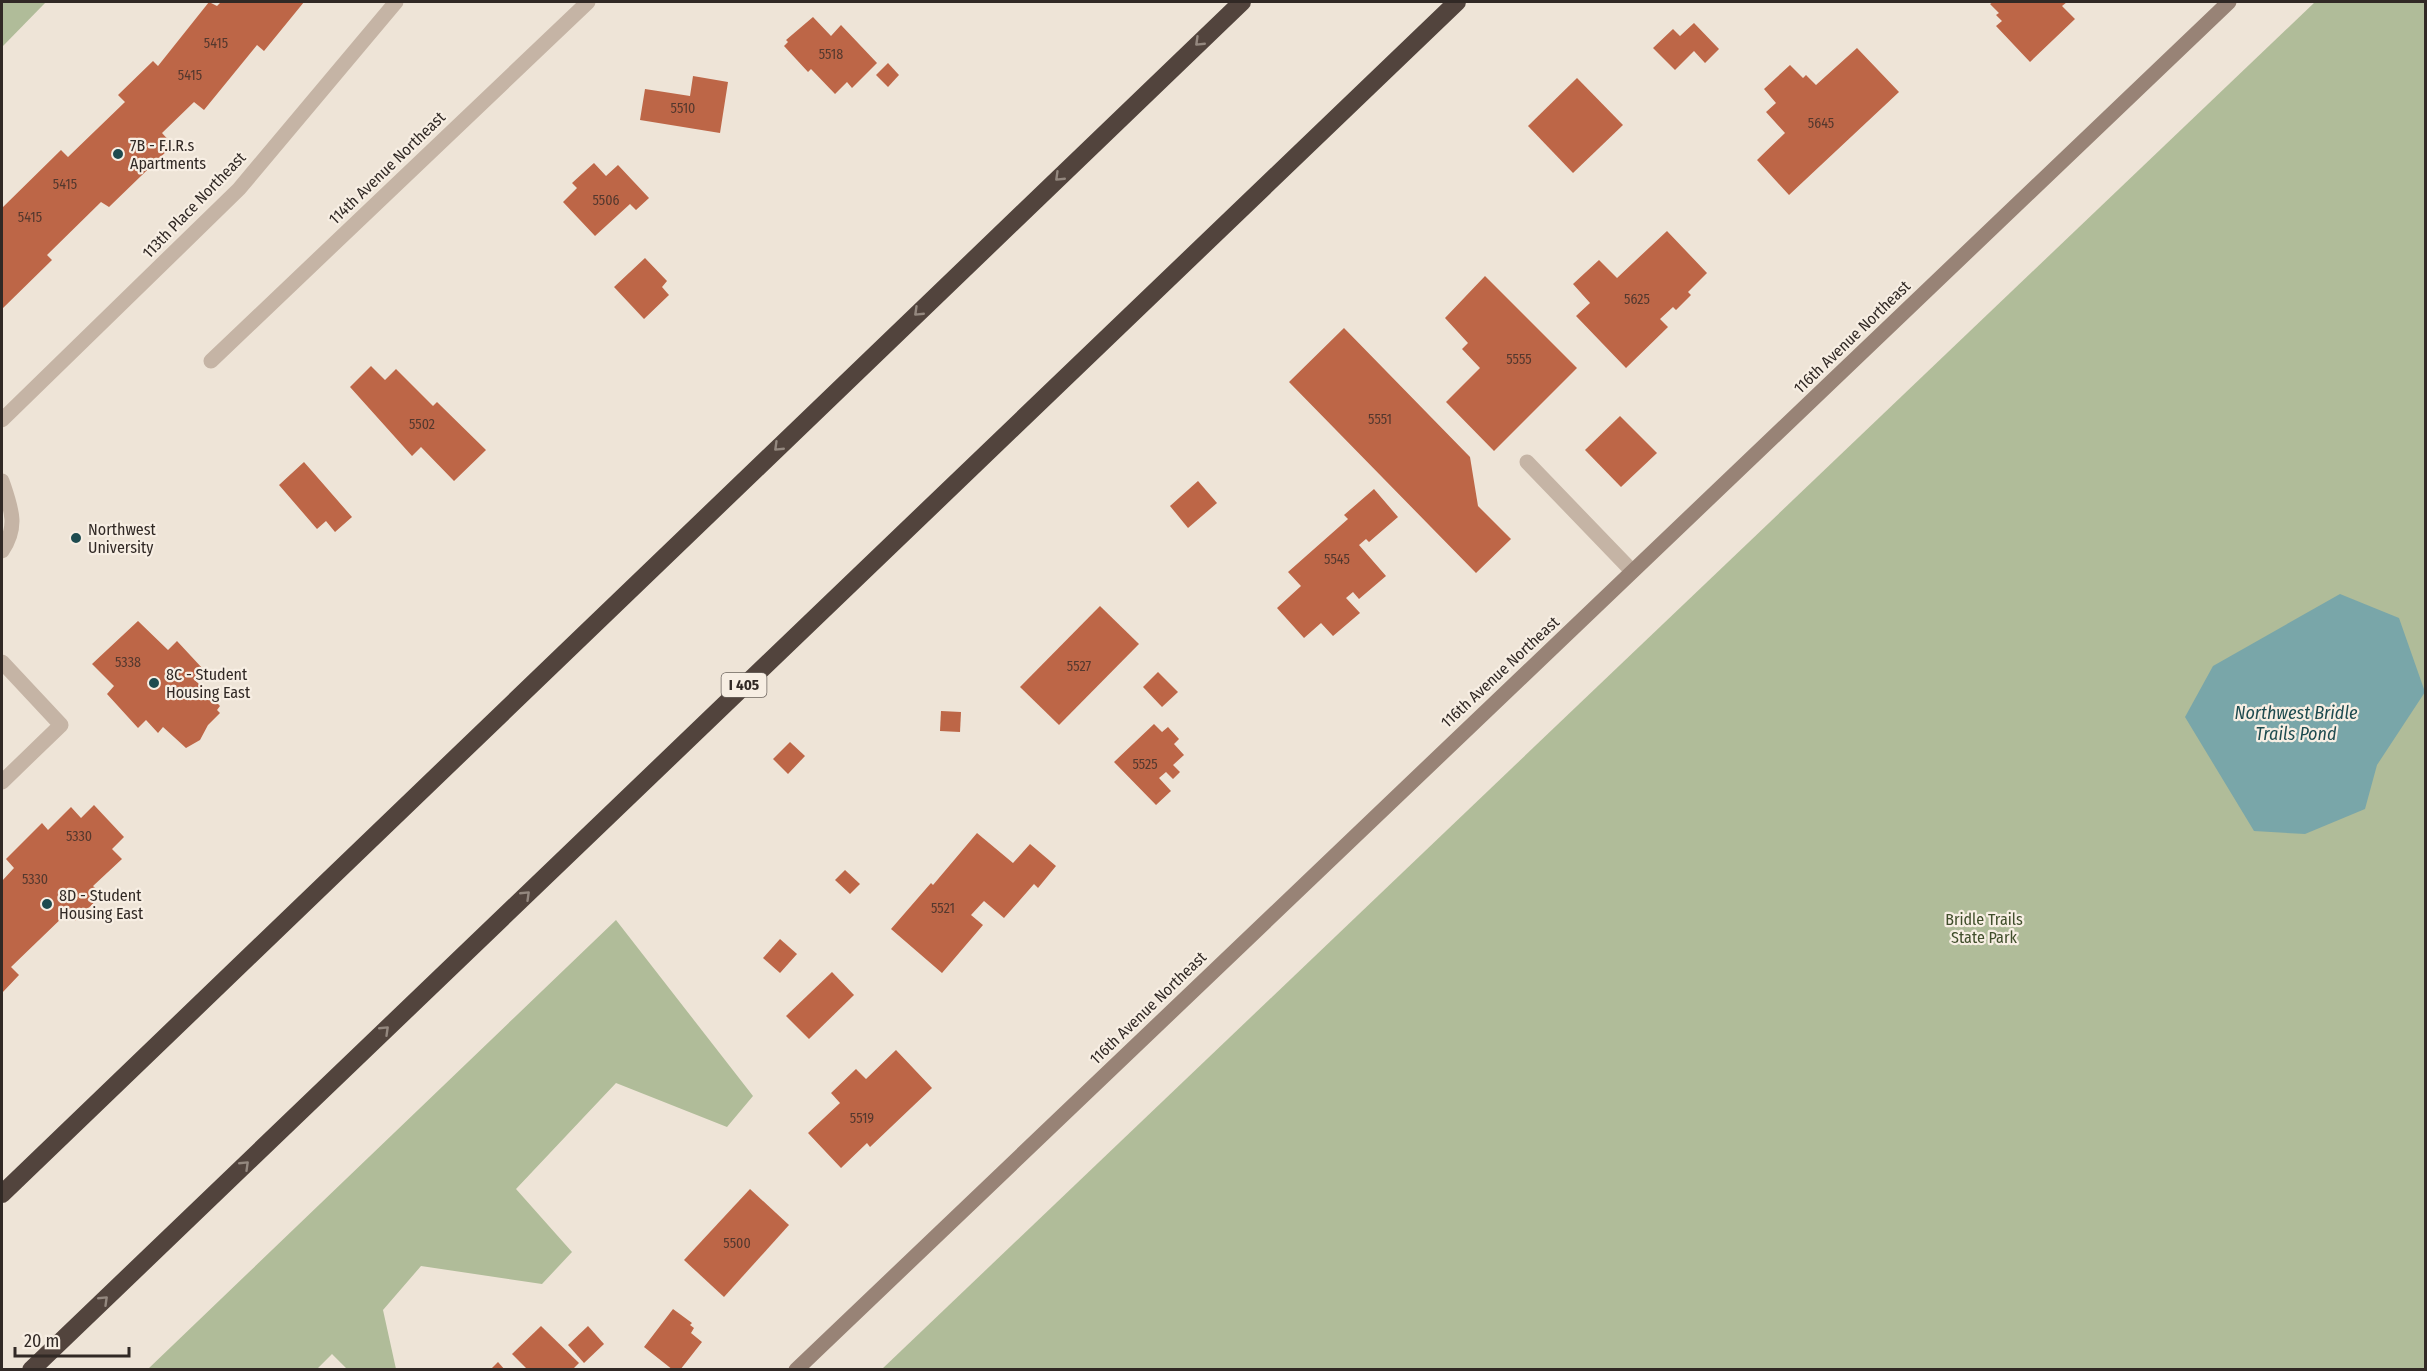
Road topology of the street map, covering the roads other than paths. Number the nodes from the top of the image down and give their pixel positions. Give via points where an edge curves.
1 (396, 2) edge
2 (588, 2) edge
3 (1242, 2) edge
4 (1457, 2) edge
5 (2229, 2) edge
6 (211, 361) dead end
7 (2, 420) edge
8 (1527, 462) dead end
9 (2, 481) edge
10 (2, 551) edge
11 (1632, 571) junction
12 (2, 662) edge
13 (2, 782) edge
14 (2, 1194) edge
15 (32, 1370) edge
16 (796, 1370) edge

1 - 7 street, 113th Place Northeast via 238,189
2 - 6 street, 114th Avenue Northeast
3 -> 14 highway
15 -> 4 highway, I 405
5 - 11 street, 116th Avenue Northeast
8 - 11 street
9 - 10 street via 13,524
11 - 16 street, 116th Avenue Northeast
12 - 13 street via 62,725

